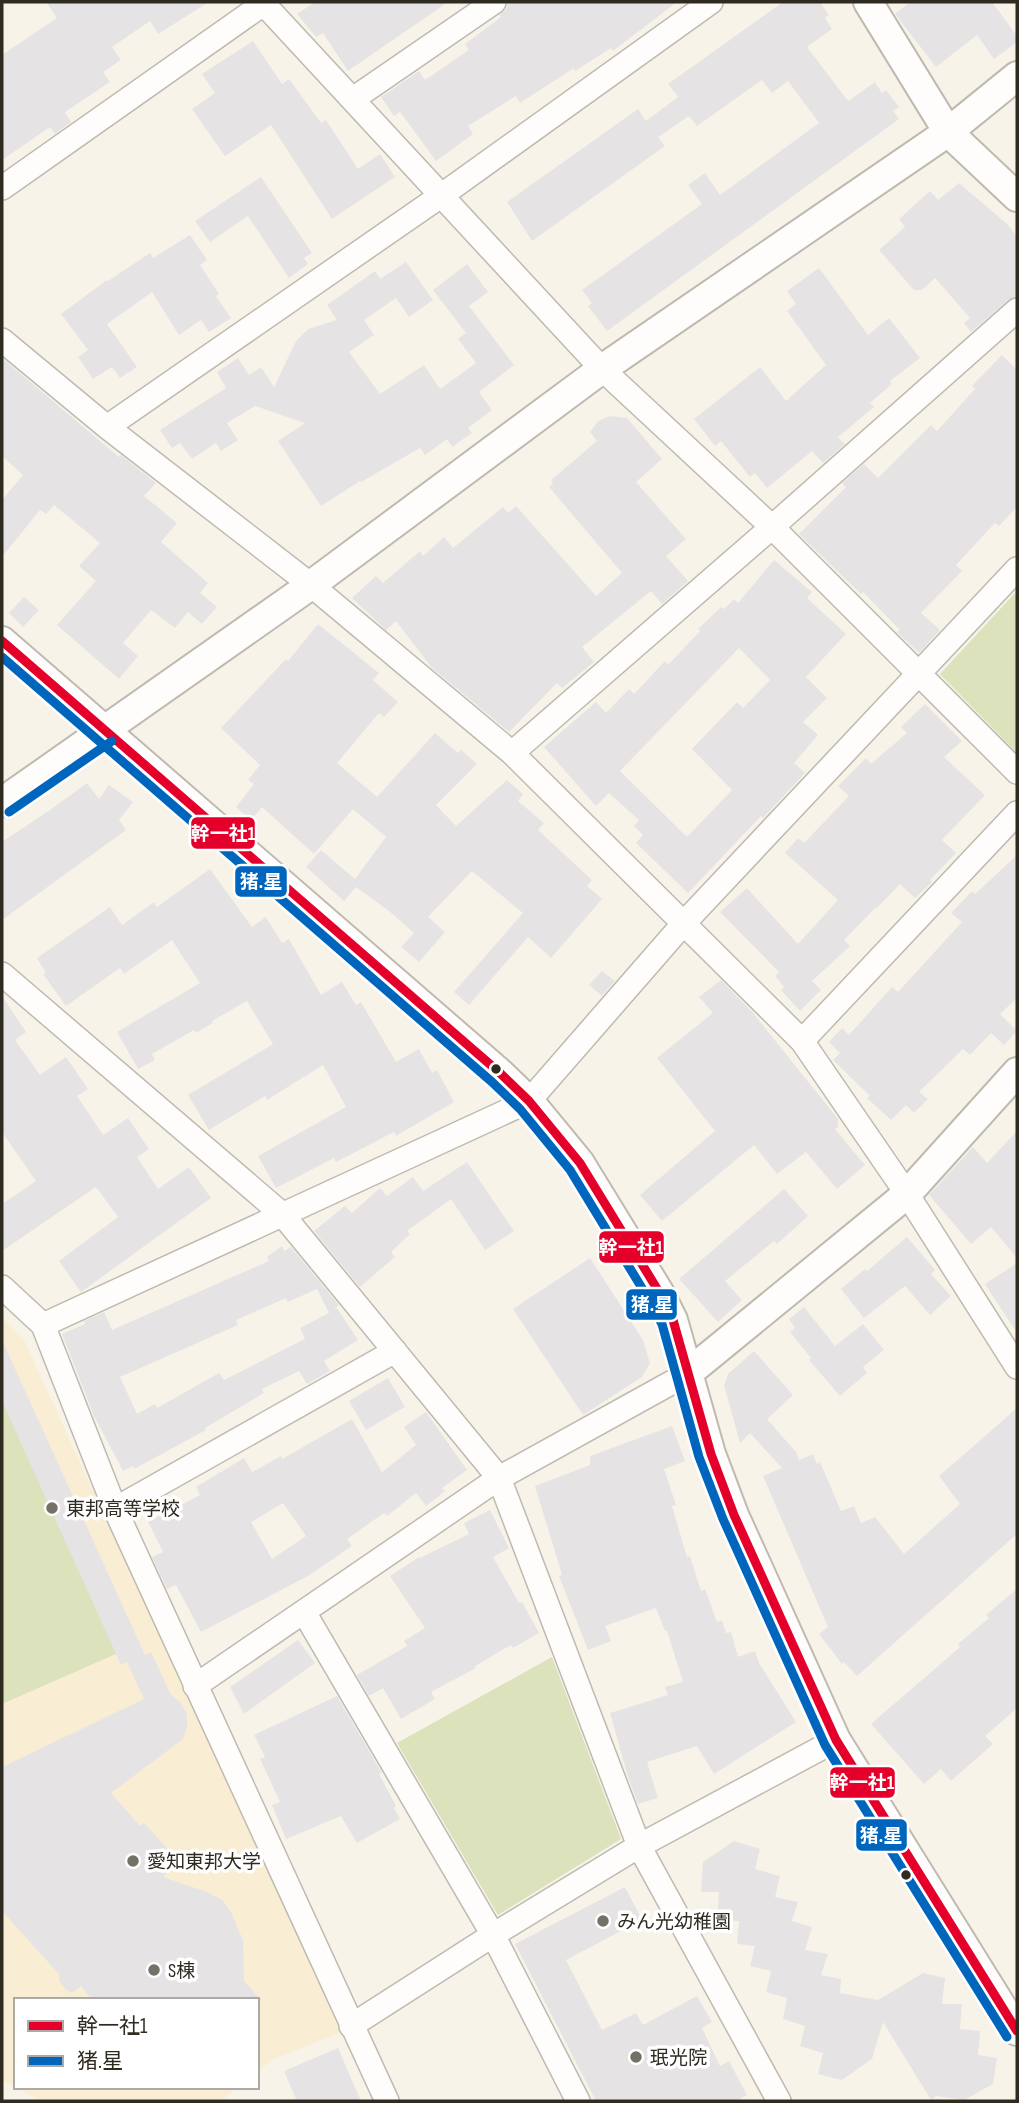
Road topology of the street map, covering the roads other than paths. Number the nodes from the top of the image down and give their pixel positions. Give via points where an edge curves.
1 (264, 2) edge
2 (494, 2) edge
3 (711, 2) edge
4 (868, 2) edge
5 (1017, 76) edge
6 (353, 99) junction
7 (948, 132) junction
8 (2, 188) edge
9 (442, 195) junction
10 (1017, 197) edge
11 (1017, 310) edge
12 (2, 340) edge
13 (602, 369) junction
14 (107, 427) junction
15 (772, 527) junction
16 (1017, 569) edge
17 (311, 585) junction
18 (2, 641) edge
19 (920, 674) junction
20 (105, 731) junction
21 (512, 753) junction
22 (1017, 772) edge
23 (2, 803) edge
24 (1017, 813) edge
25 (684, 923) junction
26 (2, 974) edge
27 (802, 1041) junction
28 (1017, 1072) edge
29 (529, 1101) junction
30 (907, 1194) junction
31 (282, 1214) junction
32 (2, 1287) edge
33 (43, 1325) junction
34 (395, 1351) junction
35 (1017, 1367) edge
36 (687, 1374) junction
37 (499, 1479) junction
38 (115, 1509) junction
39 (304, 1612) junction
40 (195, 1686) junction
41 (836, 1740) junction
42 (639, 1846) junction
43 (493, 1935) junction
44 (1013, 2012) edge
45 (351, 2026) junction
46 (387, 2101) edge
47 (578, 2101) edge
48 (779, 2101) edge

1 - 6 street
1 - 8 street
2 - 6 street
3 - 9 street
4 - 7 street
5 - 7 street
6 - 9 street
7 - 10 street
7 - 13 street
9 - 13 street
9 - 14 street
11 - 15 street
12 - 14 street
13 - 15 street
13 - 17 street
14 - 17 street
15 - 19 street
15 - 21 street
16 - 19 street
17 - 20 street
17 - 21 street
18 - 20 street
19 - 22 street
19 - 25 street
20 - 23 street
20 - 29 street
21 - 25 street
24 - 27 street
25 - 27 street
25 - 29 street
26 - 31 street
27 - 30 street
28 - 30 street
29 - 31 street
29 - 36 street via 580,1163 659,1292 673,1321
30 - 35 street
30 - 36 street
31 - 33 street
31 - 34 street
32 - 33 street
33 - 38 street
34 - 37 street
34 - 38 street
36 - 37 street
36 - 41 street via 734,1515
37 - 39 street
37 - 42 street
38 - 40 street
39 - 40 street
39 - 43 street
40 - 45 street
41 - 42 street
41 - 44 street
42 - 43 street
42 - 48 street
43 - 45 street
43 - 47 street
45 - 46 street

